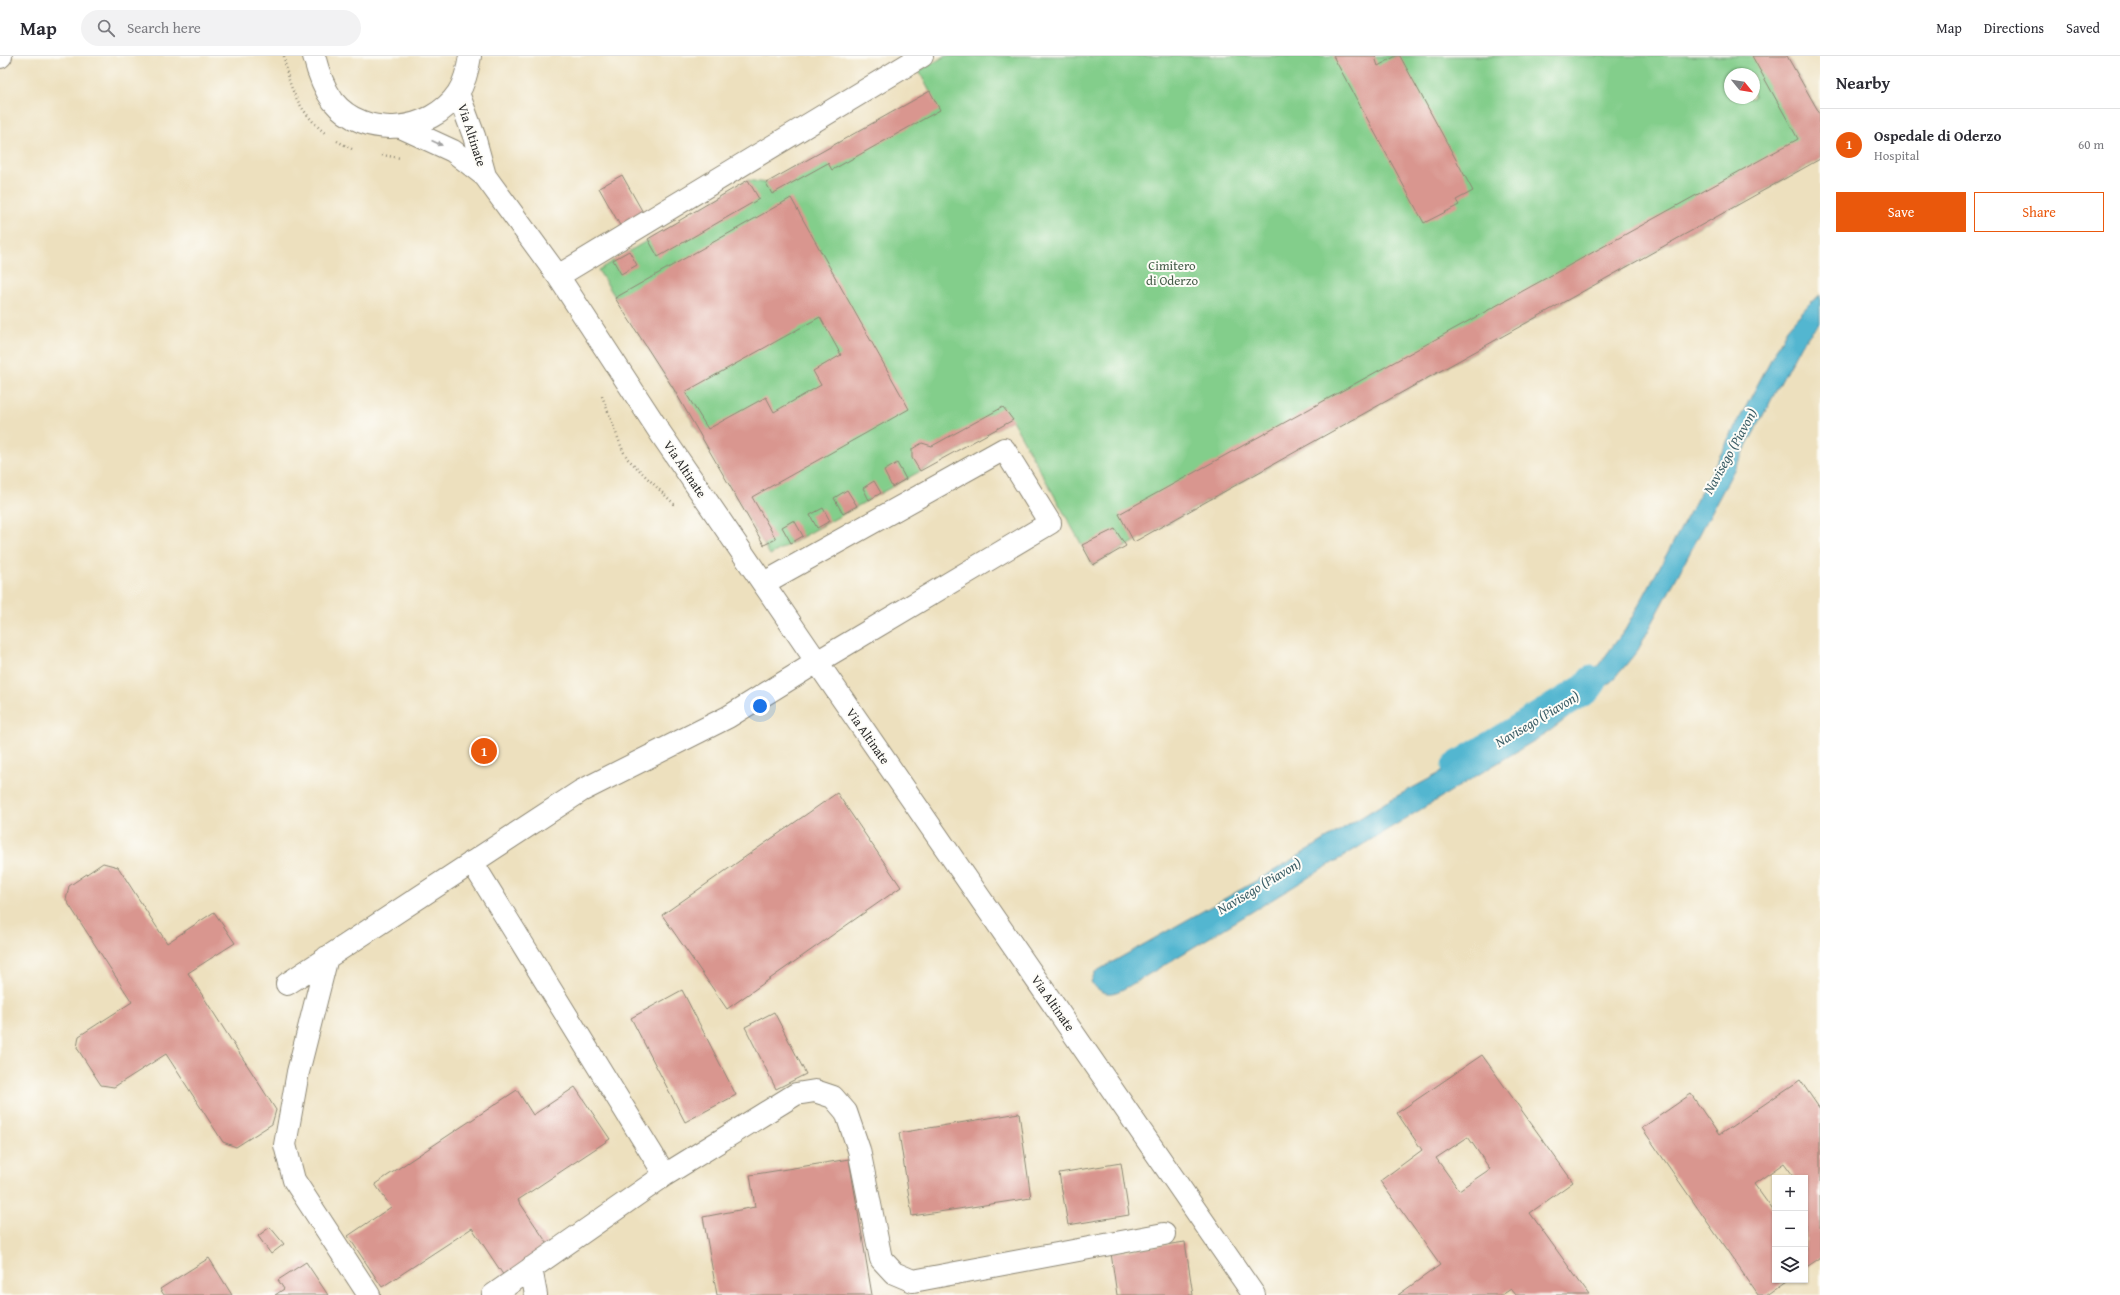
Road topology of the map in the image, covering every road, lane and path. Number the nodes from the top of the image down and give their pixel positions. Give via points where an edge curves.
1 (284, 56) edge
2 (314, 56) edge
3 (470, 56) edge
4 (922, 56) edge
5 (458, 93) junction
6 (401, 127) junction
7 (328, 135) dead end
8 (334, 139) dead end
9 (358, 150) dead end
10 (377, 154) dead end
11 (403, 158) dead end
12 (485, 176) junction
13 (558, 276) junction
14 (602, 395) dead end
15 (677, 507) dead end
16 (764, 583) junction
17 (817, 662) junction
18 (472, 862) junction
19 (327, 957) junction
20 (287, 984) dead end
21 (665, 1175) junction
22 (1164, 1234) dead end
23 (531, 1268) junction
24 (369, 1295) edge
25 (493, 1295) edge
26 (536, 1295) edge
27 (1254, 1295) edge

1 - 7 path via 286,73 294,95 308,119
2 - 6 street, Via Altinate via 320,80 334,102 353,117 376,126
3 - 5 street, Via Altinate via 468,72
4 - 13 street
5 - 6 street, Via Altinate via 442,110 423,122
5 - 12 street, Via Altinate
6 -> 12 street, Via Altinate via 454,150
8 - 9 path via 346,147
10 - 11 path
12 - 13 street, Via Altinate
13 - 16 street, Via Altinate via 661,434
14 - 15 path via 622,451
16 - 17 street, Via Altinate
16 - 17 street via 1004,449 1050,523
17 - 18 street via 728,718 581,791
17 - 27 street, Via Altinate
18 - 19 street
18 - 21 street
19 - 20 street
19 - 24 street via 298,1072 285,1145 294,1180
21 - 22 street via 796,1094 815,1091 833,1098 846,1112 859,1150 881,1259 894,1273 913,1281
21 - 23 street
23 - 25 street
23 - 26 street

